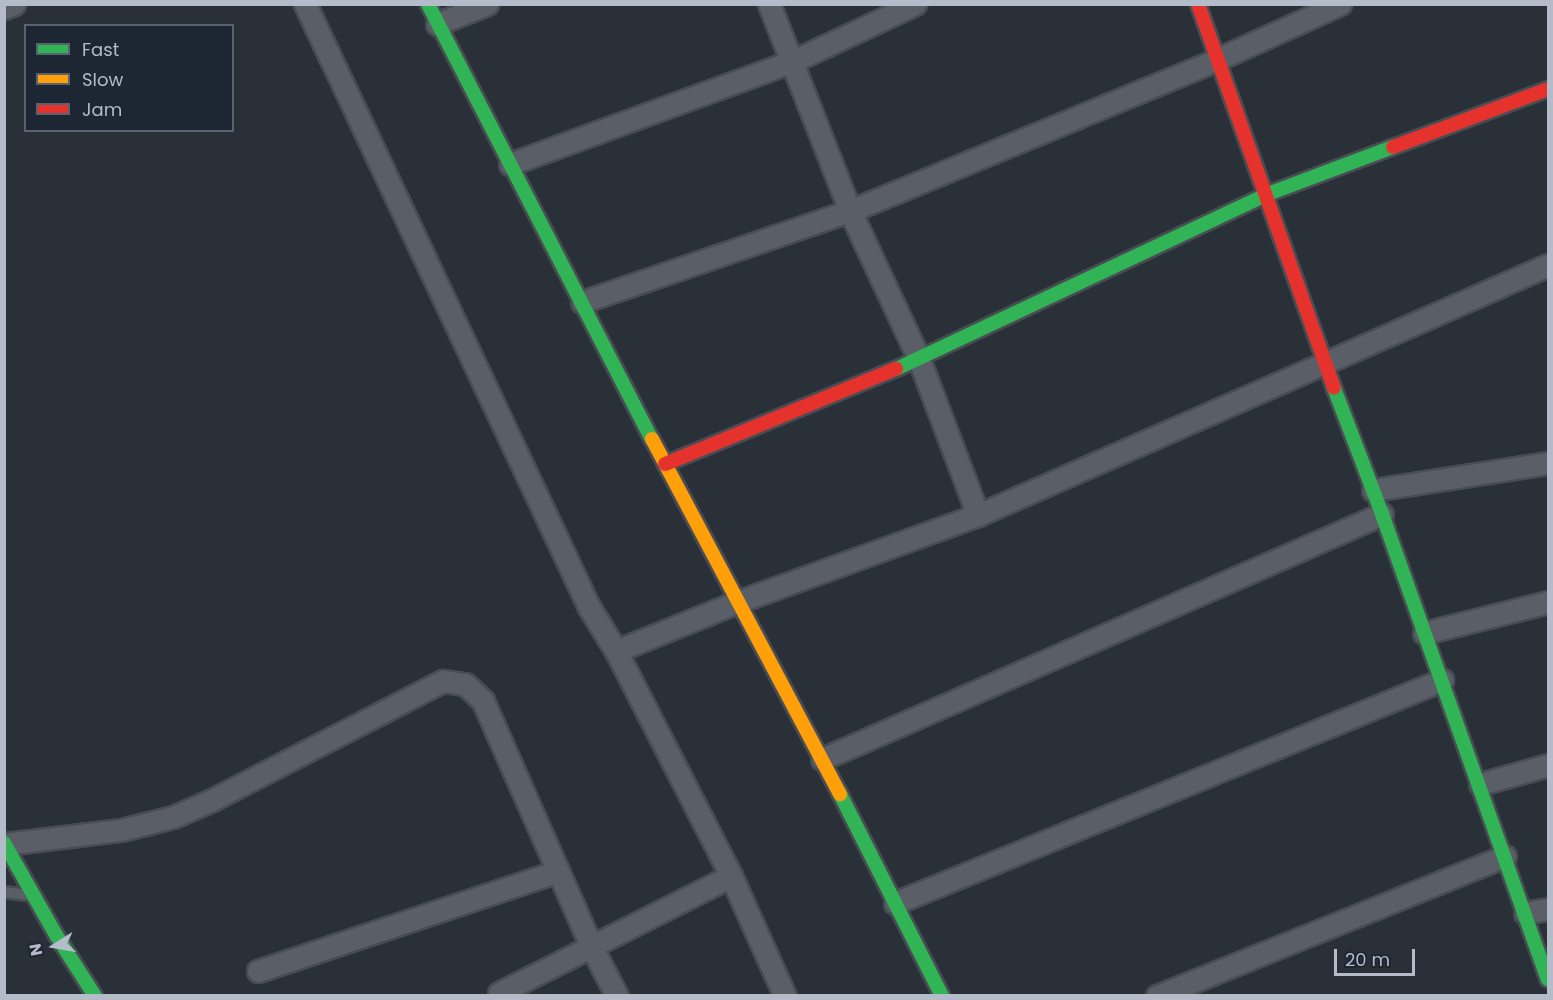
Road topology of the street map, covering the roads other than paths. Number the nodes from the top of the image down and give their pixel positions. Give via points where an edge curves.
1 (14, 4) edge
2 (305, 4) edge
3 (428, 4) edge
4 (487, 4) edge
5 (769, 4) edge
6 (915, 4) edge
7 (1198, 4) edge
8 (1340, 4) edge
9 (4, 8) edge
10 (437, 24) junction
11 (1218, 59) junction
12 (791, 62) junction
13 (1548, 88) edge
14 (510, 164) junction
15 (1265, 195) junction
16 (850, 211) junction
17 (1548, 266) edge
18 (582, 302) junction
19 (919, 359) junction
20 (1324, 363) junction
21 (1548, 463) edge
22 (665, 464) junction
23 (1373, 490) junction
24 (1382, 514) junction
25 (978, 515) junction
26 (740, 601) junction
27 (1548, 602) edge
28 (1425, 633) junction
29 (616, 651) junction
30 (1442, 680) junction
31 (822, 759) junction
32 (1548, 765) edge
33 (1479, 784) junction
34 (5, 844) edge
35 (1505, 856) junction
36 (558, 871) junction
37 (731, 876) junction
38 (4, 892) edge
39 (33, 896) junction
40 (895, 903) junction
41 (1548, 909) edge
42 (1525, 914) junction
43 (591, 945) junction
44 (258, 971) dead end
45 (1548, 979) edge
46 (1206, 987) edge
47 (499, 993) dead end
48 (95, 996) edge
49 (617, 996) edge
50 (785, 996) edge
51 (942, 996) edge
52 (1157, 996) edge

1 - 9 street
2 - 29 street via 588,607
3 - 10 street
4 - 10 street
5 - 12 street
6 - 12 street
7 - 11 street
8 - 11 street
10 - 14 street
11 - 15 street
11 - 16 street
12 - 14 street
12 - 16 street
13 - 15 street
14 - 18 street
15 - 19 street
15 - 20 street
16 - 18 street
16 - 19 street
17 - 20 street
18 - 22 street
19 - 22 street
19 - 25 street
20 - 23 street
20 - 25 street
21 - 23 street
22 - 26 street
23 - 24 street
24 - 28 street
24 - 31 street
25 - 26 street
26 - 29 street
26 - 31 street
27 - 28 street
28 - 30 street
29 - 37 street
30 - 33 street
30 - 40 street
31 - 40 street
32 - 33 street
33 - 35 street
34 - 36 street via 121,830 173,816 213,800 443,681 465,684 483,701
34 - 39 street
35 - 42 street
35 - 46 street
36 - 43 street
36 - 44 street
37 - 43 street
37 - 50 street
38 - 39 lane
39 - 48 street
40 - 51 street
41 - 42 street
42 - 45 street
43 - 47 street
43 - 49 street
46 - 52 street

